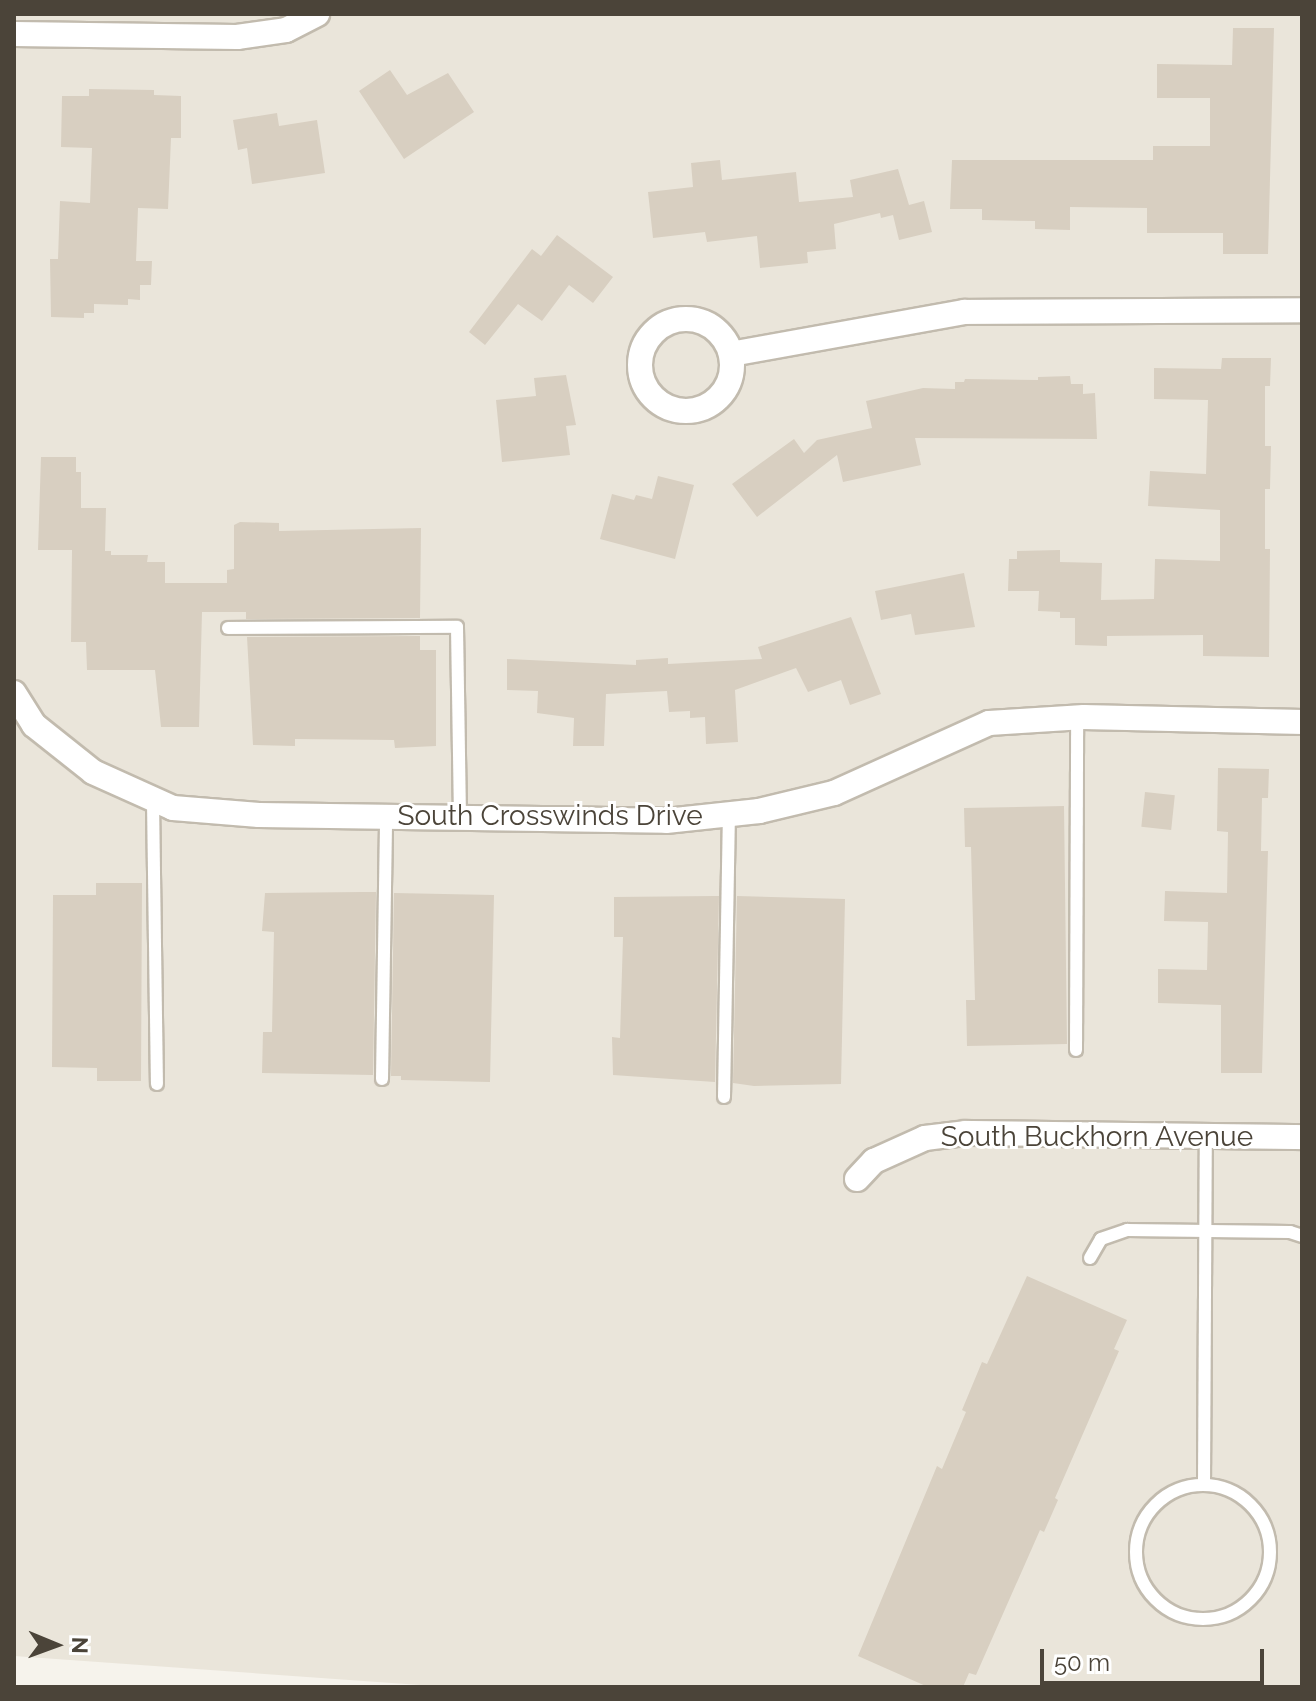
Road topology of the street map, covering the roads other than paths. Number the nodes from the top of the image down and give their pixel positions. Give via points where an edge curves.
1 (317, 14) edge
2 (14, 34) edge
3 (1302, 310) edge
4 (731, 354) dead end
5 (228, 628) dead end
6 (14, 693) edge
7 (1077, 717) junction
8 (1302, 722) edge
9 (153, 801) junction
10 (729, 814) junction
11 (386, 817) junction
12 (460, 818) junction
13 (1076, 1050) dead end
14 (382, 1079) dead end
15 (157, 1084) dead end
16 (724, 1097) dead end
17 (1206, 1136) junction
18 (1302, 1137) edge
19 (857, 1179) dead end
20 (1206, 1231) junction
21 (1302, 1236) edge
22 (1090, 1258) dead end
23 (1204, 1484) junction

1 - 2 street via 286,30 237,37
3 - 4 street via 964,312
5 - 12 lane via 457,627
6 - 9 street, South Crosswinds Drive via 34,725 93,772
7 - 8 street, South Crosswinds Drive
7 - 10 street, South Crosswinds Drive via 989,723 834,793
7 - 13 lane
9 - 11 street, South Crosswinds Drive via 173,808 259,815
9 - 15 lane
10 - 12 street, South Crosswinds Drive via 666,821
10 - 16 lane
11 - 12 street, South Crosswinds Drive
11 - 14 lane
17 - 18 street, South Buckhorn Avenue
17 - 19 street, South Buckhorn Avenue via 952,1134 925,1138 874,1161
17 - 20 lane
20 - 21 lane
20 - 22 lane via 1127,1230 1101,1239
20 - 23 lane
23 - 23 lane via 1161,1499 1145,1516 1137,1537 1136,1560 1149,1592 1175,1614 1198,1620 1240,1609 1256,1594 1270,1555 1259,1514 1244,1498

